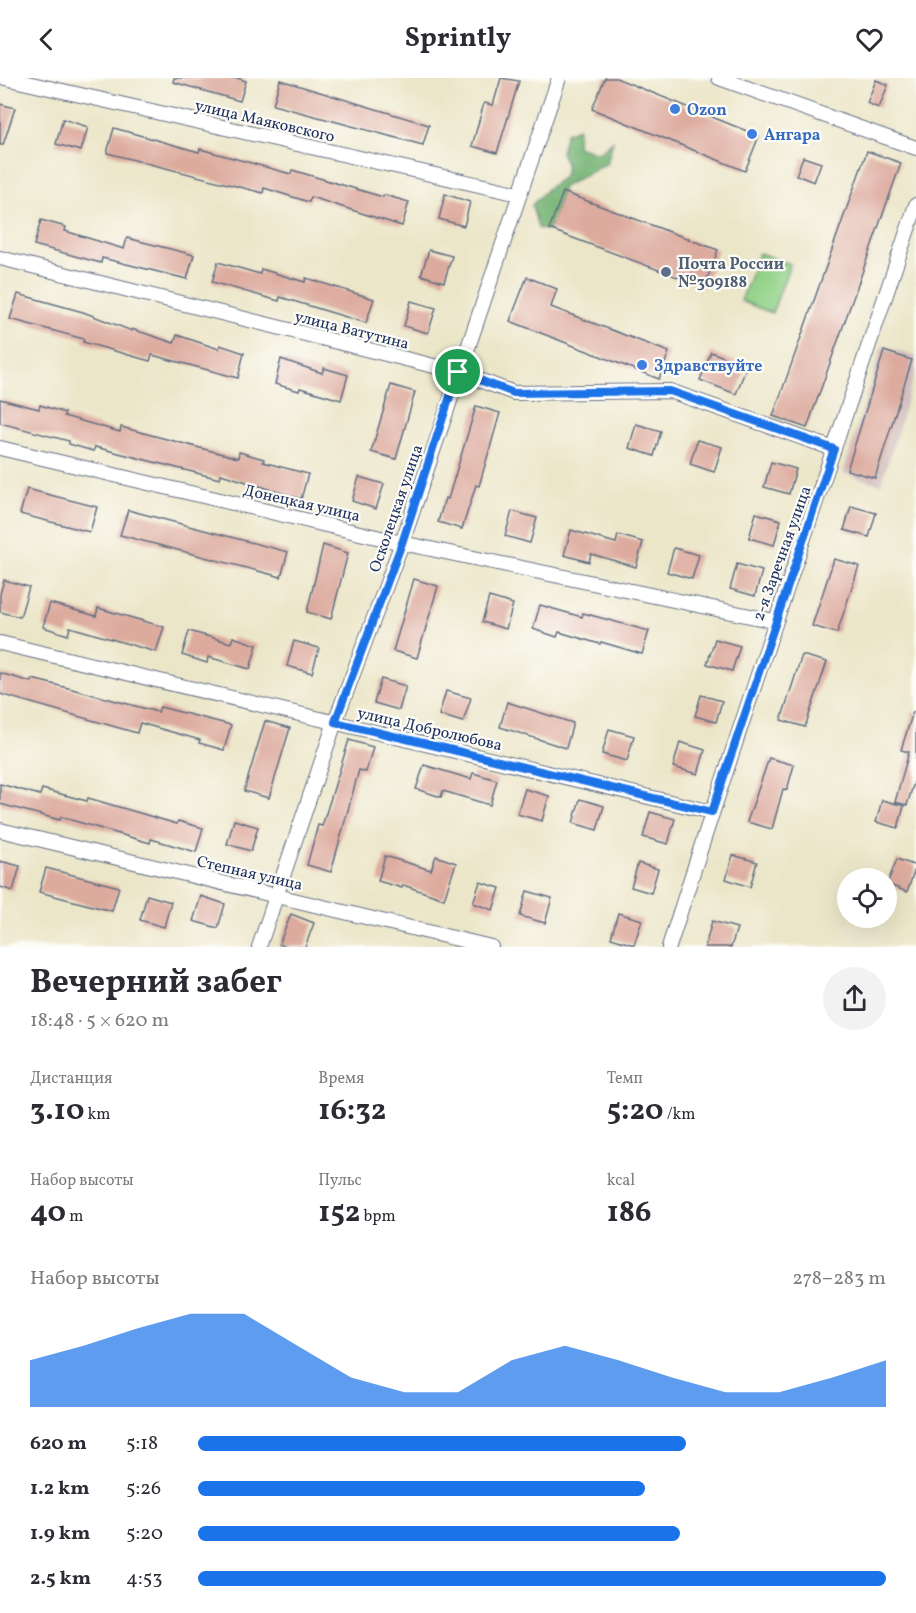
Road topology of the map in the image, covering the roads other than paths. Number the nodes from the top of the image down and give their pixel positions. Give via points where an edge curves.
1 (5, 78) edge
2 (559, 78) edge
3 (719, 78) edge
4 (916, 148) edge
5 (519, 194) junction
6 (916, 206) edge
7 (0, 258) edge
8 (458, 372) junction
9 (0, 448) edge
10 (834, 449) junction
11 (402, 543) junction
12 (774, 621) junction
13 (0, 643) edge
14 (335, 722) junction
15 (712, 812) junction
16 (0, 830) edge
17 (278, 895) junction
18 (259, 947) edge
19 (491, 947) edge
20 (669, 947) edge

1 - 5 street, улица Маяковского
2 - 5 street, Осколецкая улица
3 - 4 street
5 - 8 street, Осколецкая улица
6 - 10 street, 2-я Заречная улица
7 - 8 street, улица Ватутина
8 - 10 street, улица Ватутина via 514,393 670,391
8 - 11 street, Осколецкая улица
9 - 11 street, Донецкая улица
10 - 12 street, 2-я Заречная улица
11 - 12 street, Донецкая улица
11 - 14 street, Осколецкая улица
12 - 15 street, 2-я Заречная улица
13 - 14 street, улица Добролюбова
14 - 15 street, улица Добролюбова
14 - 17 street, Осколецкая улица
15 - 20 street, 2-я Заречная улица
16 - 17 street, Степная улица
17 - 18 street, Осколецкая улица
17 - 19 street, Степная улица

